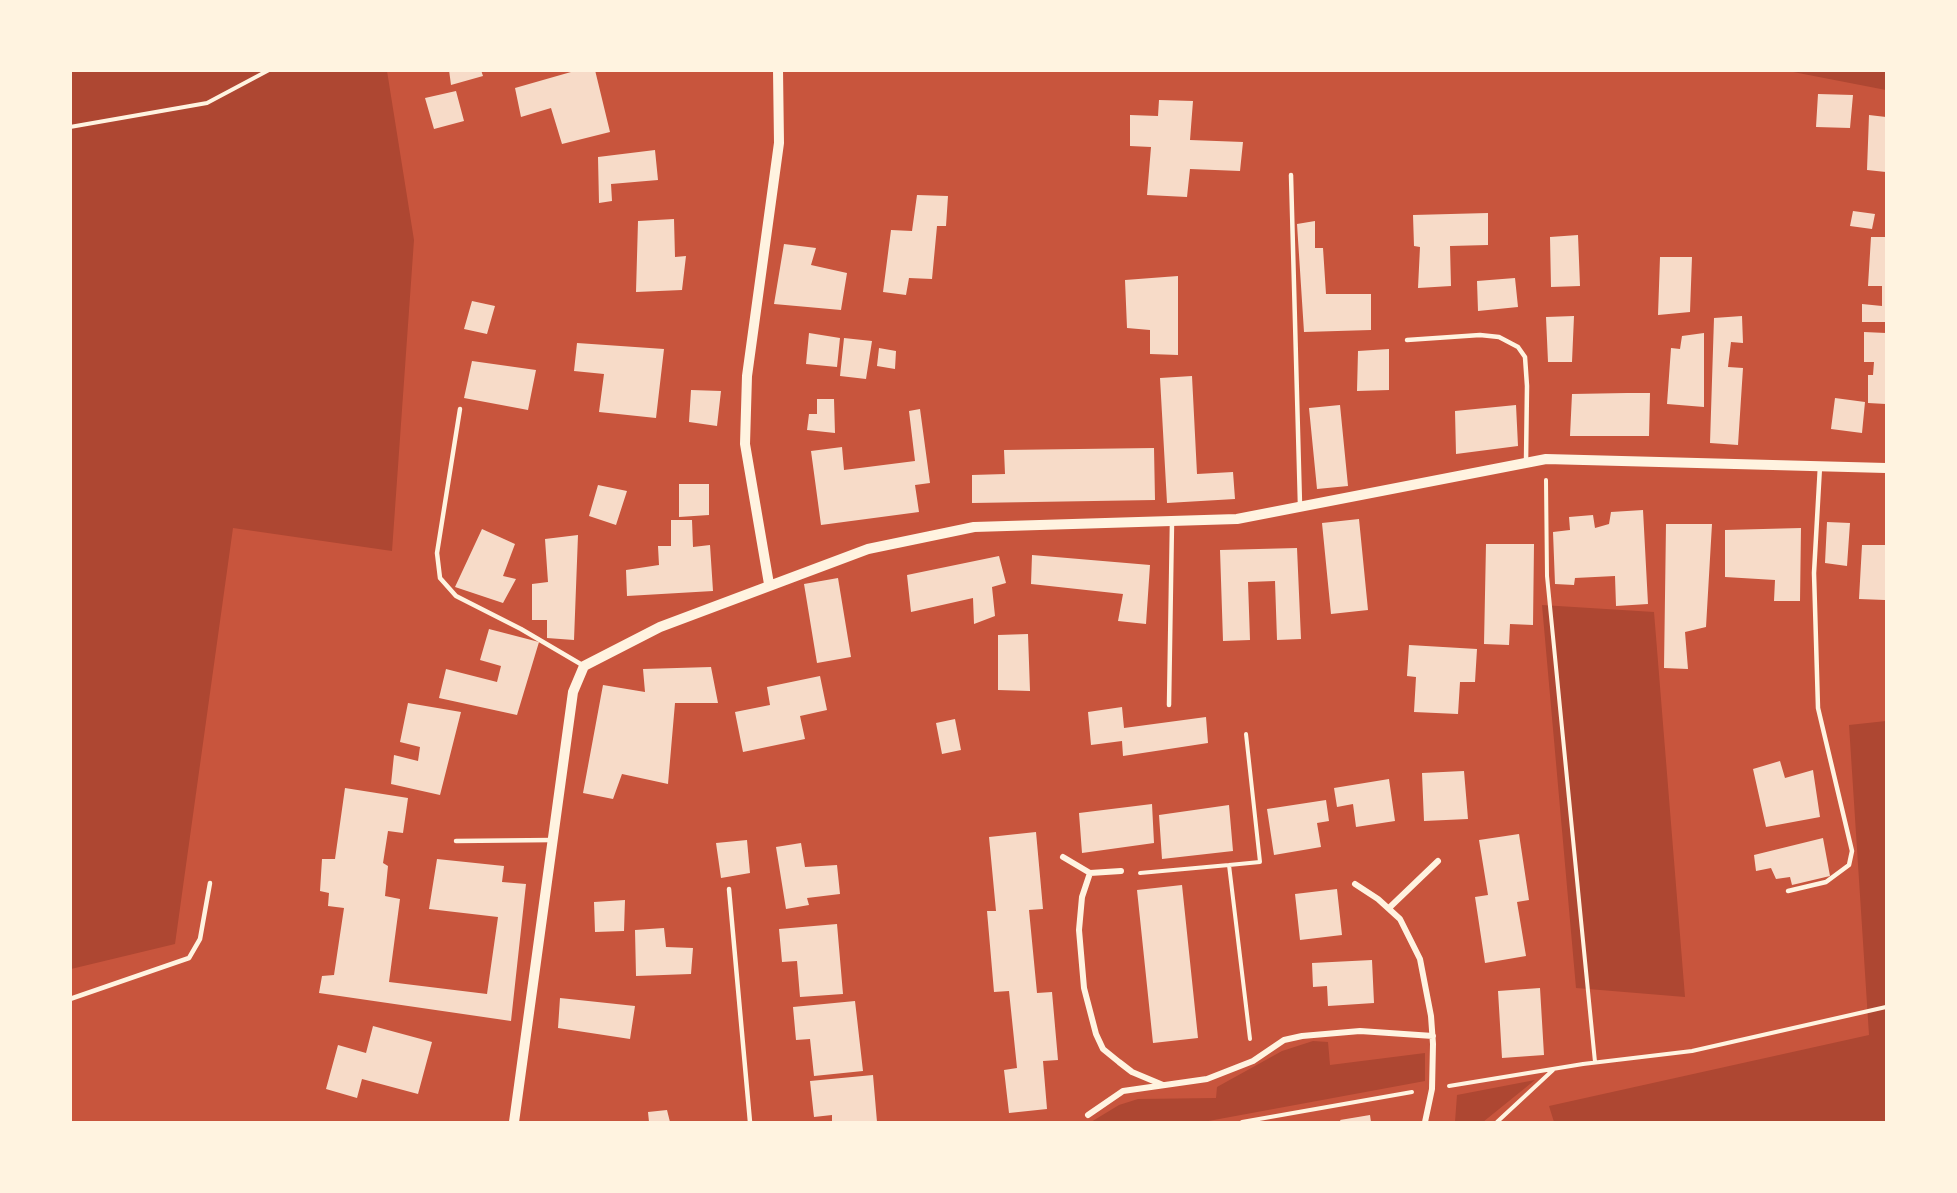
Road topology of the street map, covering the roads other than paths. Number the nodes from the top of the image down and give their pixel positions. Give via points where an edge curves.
1 (778, 70) edge
2 (1291, 175) dead end
3 (1407, 340) dead end
4 (460, 409) dead end
5 (1526, 462) junction
6 (1820, 466) junction
7 (1887, 468) edge
8 (1300, 508) junction
9 (1172, 522) junction
10 (769, 584) junction
11 (584, 666) junction
12 (1169, 705) dead end
13 (552, 840) junction
14 (456, 841) dead end
15 (1063, 857) dead end
16 (1438, 861) dead end
17 (1121, 871) road end
18 (1090, 873) junction
19 (210, 883) dead end
20 (1355, 884) dead end
21 (729, 889) dead end
22 (1788, 891) dead end
23 (1389, 908) junction
24 (70, 999) edge
25 (1433, 1036) junction
26 (1163, 1085) junction
27 (1088, 1115) dead end
28 (514, 1122) edge
29 (750, 1122) edge
30 (1425, 1122) edge

1 - 10 street via 779,143 747,376 745,444
2 - 8 lane
3 - 5 lane via 1480,335 1499,337 1518,347 1525,357
4 - 11 lane via 438,553 440,578 456,596
5 - 6 street via 1546,459
5 - 8 street
6 - 7 street
6 - 22 lane via 1814,573 1818,708 1852,851 1849,866 1826,882
8 - 9 street via 1237,519
9 - 10 street via 974,526 868,549
9 - 12 lane
10 - 11 street via 660,627
11 - 13 street via 573,692
13 - 14 lane
13 - 28 street
15 - 18 street
16 - 23 street
17 - 18 street
18 - 26 street via 1082,897 1079,930 1084,988 1092,1023 1103,1049 1132,1072
19 - 24 lane via 201,939 189,958
20 - 23 street
21 - 29 lane
23 - 25 street via 1400,920 1420,959
25 - 26 street via 1360,1031 1302,1036 1284,1040 1252,1061 1207,1079
25 - 30 street via 1432,1089
26 - 27 street via 1123,1091

